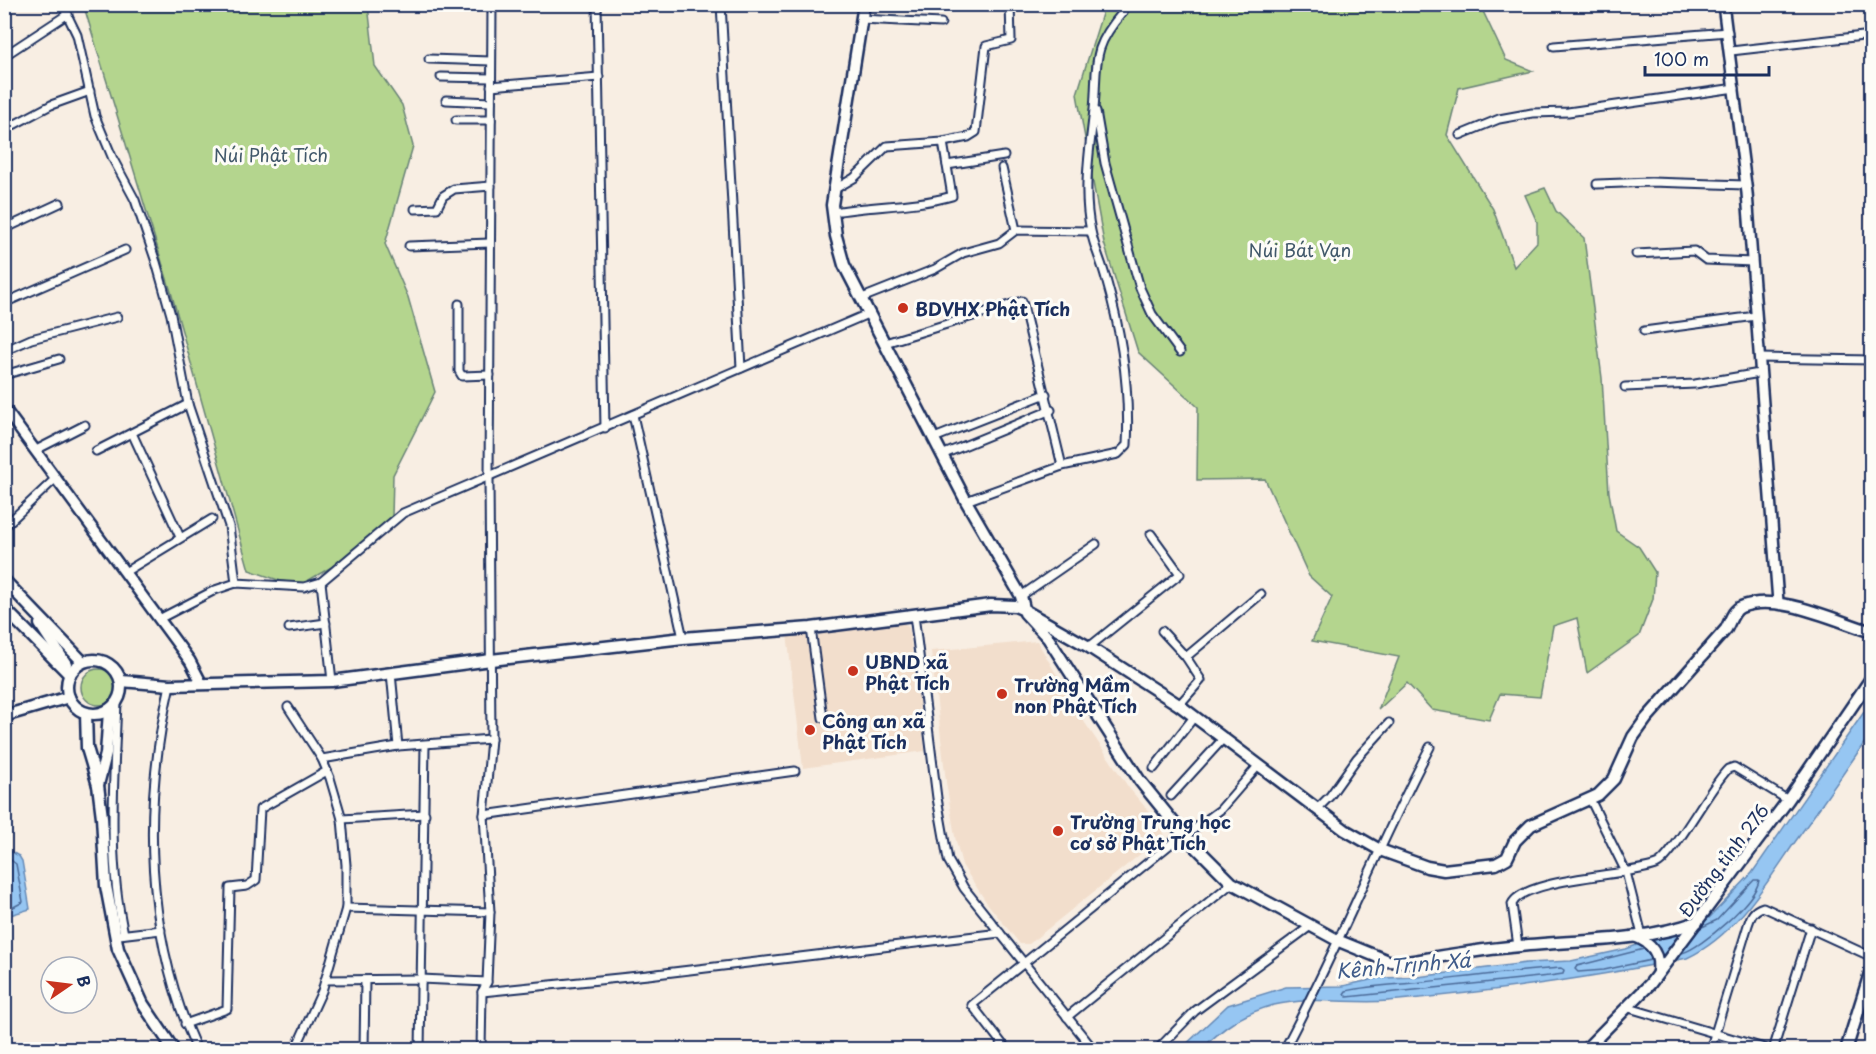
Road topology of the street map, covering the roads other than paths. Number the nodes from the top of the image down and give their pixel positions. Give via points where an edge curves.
1 (62, 4) edge
2 (492, 4) edge
3 (597, 4) edge
4 (721, 4) edge
5 (864, 4) edge
6 (1010, 4) edge
7 (1123, 4) edge
8 (1723, 4) edge
9 (68, 14) junction
10 (861, 19) junction
11 (941, 23) dead end
12 (1728, 32) junction
13 (1872, 35) edge
14 (1554, 46) dead end
15 (1731, 51) junction
16 (4, 56) edge
17 (429, 59) dead end
18 (491, 61) junction
19 (441, 77) dead end
20 (599, 77) junction
21 (491, 82) junction
22 (1735, 88) junction
23 (90, 91) junction
24 (446, 100) dead end
25 (491, 102) junction
26 (1094, 106) junction
27 (456, 120) dead end
28 (491, 120) junction
29 (4, 130) edge
30 (1460, 135) dead end
31 (943, 142) junction
32 (1004, 156) dead end
33 (947, 165) junction
34 (1002, 168) dead end
35 (1597, 184) dead end
36 (1745, 185) junction
37 (491, 186) junction
38 (835, 189) junction
39 (60, 203) dead end
40 (415, 208) dead end
41 (833, 212) junction
42 (4, 229) edge
43 (1016, 230) junction
44 (1090, 231) junction
45 (490, 243) junction
46 (409, 246) dead end
47 (125, 250) dead end
48 (1636, 254) dead end
49 (1752, 262) junction
50 (862, 298) junction
51 (4, 303) edge
52 (459, 304) dead end
53 (870, 313) junction
54 (1756, 316) junction
55 (117, 317) dead end
56 (1644, 331) dead end
57 (885, 343) junction
58 (4, 351) edge
59 (1180, 352) dead end
60 (1759, 358) junction
61 (59, 359) dead end
62 (1872, 360) edge
63 (741, 369) junction
64 (1760, 373) junction
65 (4, 375) edge
66 (490, 375) junction
67 (1625, 387) dead end
68 (1046, 394) junction
69 (188, 404) junction
70 (4, 408) edge
71 (1051, 410) junction
72 (633, 416) junction
73 (85, 424) dead end
74 (605, 428) junction
75 (132, 433) junction
76 (934, 438) junction
77 (36, 450) junction
78 (96, 451) dead end
79 (944, 454) junction
80 (1062, 466) junction
81 (56, 478) junction
82 (489, 478) junction
83 (966, 501) junction
84 (212, 519) dead end
85 (4, 527) edge
86 (1151, 534) dead end
87 (180, 537) junction
88 (1096, 544) dead end
89 (125, 572) junction
90 (4, 580) edge
91 (321, 582) junction
92 (236, 583) junction
93 (1261, 594) dead end
94 (1021, 596) junction
95 (1778, 602) junction
96 (27, 604) junction
97 (4, 608) edge
98 (1024, 610) junction
99 (914, 615) junction
100 (159, 619) junction
101 (326, 623) junction
102 (289, 628) dead end
103 (811, 628) junction
104 (1162, 631) dead end
105 (1872, 632) edge
106 (683, 638) junction
107 (1089, 647) junction
108 (1186, 657) junction
109 (491, 660) junction
110 (83, 662) junction
111 (391, 673) junction
112 (71, 674) junction
113 (1872, 677) edge
114 (121, 681) junction
115 (332, 681) junction
116 (202, 684) junction
117 (170, 685) junction
118 (69, 697) junction
119 (117, 702) junction
120 (1179, 705) junction
121 (288, 706) dead end
122 (109, 711) junction
123 (86, 713) junction
124 (4, 716) edge
125 (1194, 717) junction
126 (823, 718) dead end
127 (1389, 723) dead end
128 (491, 739) junction
129 (1223, 739) junction
130 (425, 745) junction
131 (398, 746) junction
132 (1430, 747) dead end
133 (322, 759) junction
134 (1258, 766) junction
135 (1154, 768) dead end
136 (327, 771) junction
137 (795, 771) dead end
138 (98, 785) junction
139 (1171, 796) dead end
140 (1590, 800) junction
141 (1788, 800) junction
142 (1317, 809) junction
143 (425, 814) junction
144 (484, 815) junction
145 (342, 819) junction
146 (1184, 835) junction
147 (1380, 850) junction
148 (1626, 872) junction
149 (1232, 883) junction
150 (346, 908) junction
151 (423, 912) junction
152 (490, 912) junction
153 (1697, 922) junction
154 (1309, 927) junction
155 (1811, 928) junction
156 (161, 930) junction
157 (1000, 933) junction
158 (119, 935) junction
159 (1637, 936) junction
160 (1339, 941) junction
161 (1518, 946) junction
162 (1872, 957) edge
163 (1024, 963) junction
164 (1872, 967) edge
165 (1656, 976) junction
166 (421, 979) junction
167 (325, 980) junction
168 (365, 981) junction
169 (487, 982) junction
170 (482, 992) junction
171 (1629, 1008) junction
172 (1067, 1017) junction
173 (185, 1024) junction
174 (1715, 1033) junction
175 (174, 1050) edge
176 (197, 1050) edge
177 (295, 1050) edge
178 (364, 1050) edge
179 (420, 1050) edge
180 (481, 1050) edge
181 (1007, 1050) edge
182 (1094, 1050) edge
183 (1157, 1050) edge
184 (1284, 1050) edge
185 (1585, 1050) edge
186 (1710, 1050) edge
187 (1772, 1050) edge
188 (1846, 1050) edge

1 - 9 street
2 - 18 street
3 - 20 street
4 - 63 street
5 - 10 main road
6 - 31 street via 1011,40 986,46 976,132
7 - 26 street via 1123,12 1109,27 1096,52
8 - 12 street
9 - 16 street
9 - 23 street
10 - 11 street
10 - 38 main road
12 - 14 street
12 - 15 street
13 - 15 street
15 - 22 street
17 - 18 street
18 - 21 street
19 - 21 street
20 - 21 street
20 - 74 street
21 - 25 street
22 - 30 street via 1568,112 1532,113 1499,119
22 - 36 street
23 - 29 street via 51,105
23 - 69 street via 96,116 135,200 156,261
24 - 25 street
25 - 28 street
26 - 44 street via 1086,170
26 - 59 street via 1105,163 1140,288 1152,314
27 - 28 street
28 - 37 street
31 - 33 street
31 - 38 street via 887,146 854,178
32 - 33 street
33 - 41 street via 952,196
34 - 43 street
35 - 36 street
36 - 49 street
37 - 40 street via 454,189 443,196 437,208
37 - 45 street
38 - 41 main road
39 - 42 street
41 - 50 main road via 844,265
43 - 44 street
43 - 50 street via 999,243 963,253 935,269
44 - 80 street via 1118,322 1124,356 1129,403 1127,445 1118,454
45 - 46 street
45 - 66 street
47 - 51 street
48 - 49 street via 1694,251 1706,260
49 - 54 street
50 - 53 main road
52 - 66 street via 459,371 462,376
53 - 57 main road
53 - 63 street
54 - 56 street
54 - 60 street
55 - 58 street via 31,339
57 - 68 street via 1022,301
57 - 76 main road
60 - 62 street
60 - 64 street
61 - 65 street
63 - 72 street
64 - 67 street via 1695,384
64 - 95 street
66 - 82 street
68 - 71 street
68 - 76 street
69 - 75 street
69 - 92 street via 229,526
70 - 77 street
71 - 79 street
71 - 80 street
72 - 74 street
72 - 106 street
73 - 77 street
74 - 82 street
75 - 78 street
75 - 87 street
76 - 79 main road
77 - 81 street
79 - 83 main road
80 - 83 street
81 - 85 street
81 - 89 street
82 - 91 street via 403,513
82 - 109 street
83 - 94 main road
84 - 87 street
86 - 107 street via 1180,574
87 - 89 street
88 - 94 street
89 - 100 street
90 - 96 main road
91 - 92 street via 304,587
91 - 101 street
92 - 100 street
93 - 108 street
94 - 98 main road
95 - 105 main road
95 - 140 main road via 1739,608 1726,629 1645,720 1614,779
96 - 110 main road
96 - 112 main road
97 - 112 main road
98 - 99 main road via 991,605
98 - 107 main road
98 - 146 main road via 1048,638 1140,781
99 - 103 main road
99 - 157 street via 945,849 956,877
100 - 116 street
101 - 102 street
101 - 115 street
103 - 106 main road
103 - 126 street
104 - 108 street
106 - 109 main road
107 - 120 main road
108 - 120 street via 1201,680
109 - 111 main road
109 - 128 street
110 - 112 main road
110 - 114 main road via 109,664
111 - 115 main road
111 - 131 street
112 - 118 main road
113 - 141 main road, Đường tỉnh 276
114 - 117 main road
114 - 119 main road
115 - 116 main road
116 - 117 main road
117 - 156 street via 158,736 151,814 153,882
118 - 123 main road
118 - 124 main road
119 - 122 main road
119 - 158 street via 113,854
120 - 125 main road
121 - 133 street
122 - 123 main road
122 - 138 main road via 106,754
123 - 138 main road via 87,748
125 - 129 main road
125 - 135 street
127 - 142 street
128 - 130 street
128 - 144 street
129 - 134 main road
129 - 139 street
130 - 131 street
130 - 143 street
131 - 133 street
132 - 147 street
133 - 136 street
134 - 142 main road
134 - 146 street via 1220,810
136 - 145 street
136 - 173 street via 260,809 256,880 247,886 230,888 227,1009
137 - 144 street
138 - 158 main road via 106,886
140 - 147 main road via 1531,825 1515,841 1507,858 1488,866 1444,870
140 - 148 street
141 - 148 street via 1734,767 1728,769 1661,863
141 - 153 main road, Đường tỉnh 276
142 - 147 main road
143 - 145 street
143 - 151 street
144 - 152 street
145 - 150 street
146 - 149 main road
146 - 163 street
147 - 160 street
148 - 159 street
148 - 161 street via 1543,885 1517,896 1512,904
149 - 154 main road
149 - 172 street
150 - 151 street
150 - 167 street
151 - 152 street
151 - 166 street
152 - 169 street
153 - 159 main road
153 - 165 main road, Đường tỉnh 276
154 - 160 main road
154 - 183 street via 1195,1011
155 - 162 street
155 - 174 street via 1763,907 1752,913
155 - 187 street
156 - 158 street
156 - 173 street
157 - 163 street
157 - 170 street
158 - 175 main road via 135,990
159 - 161 main road
159 - 165 street via 1654,949
160 - 161 main road via 1398,962
160 - 184 street
163 - 172 street
163 - 181 street via 972,1005
164 - 188 main road
165 - 171 main road, Đường tỉnh 276
166 - 168 street
166 - 169 street
166 - 179 street
167 - 168 street
167 - 177 street
168 - 178 street
169 - 170 street
170 - 180 street
171 - 174 street
171 - 185 main road, Đường tỉnh 276
172 - 182 street
173 - 176 street
174 - 186 street
174 - 187 street

